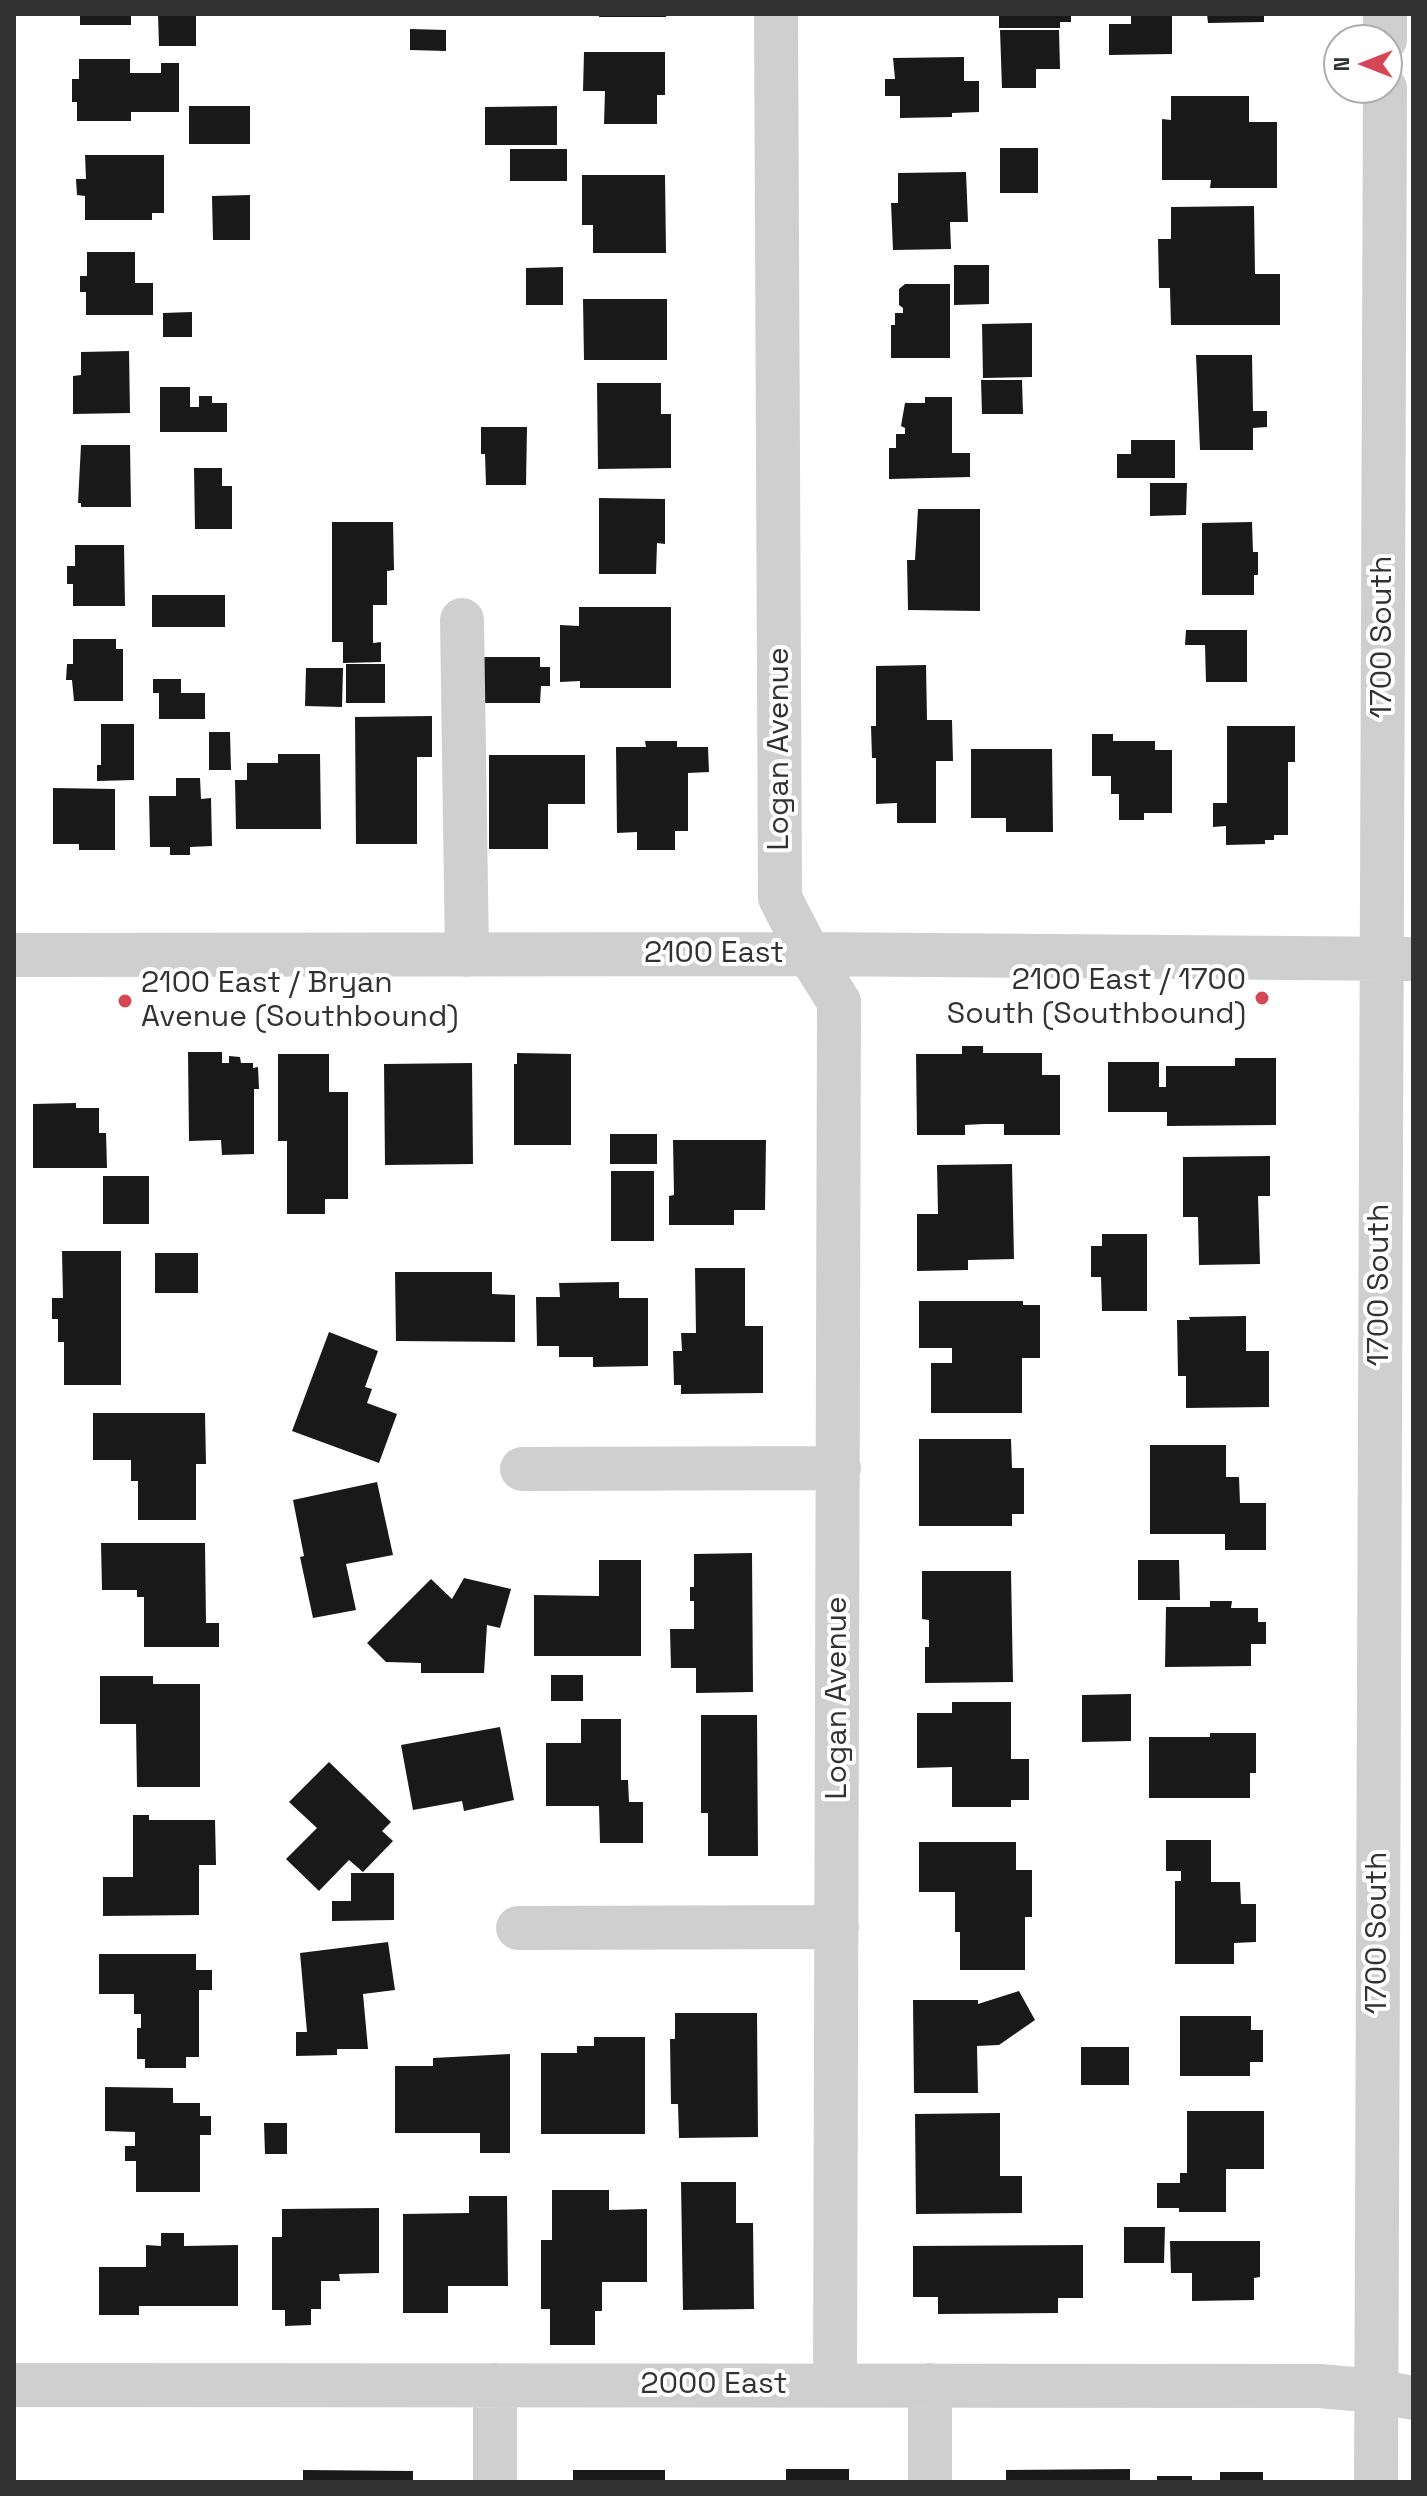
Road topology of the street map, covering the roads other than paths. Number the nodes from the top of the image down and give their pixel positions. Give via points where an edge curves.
1 (776, 14) edge
2 (1386, 104) edge
3 (1398, 356) edge
4 (462, 620) dead end
5 (809, 954) junction
6 (14, 955) edge
7 (467, 955) junction
8 (1397, 959) edge
9 (839, 1468) junction
10 (522, 1469) dead end
11 (837, 1927) junction
12 (518, 1928) dead end
13 (14, 2385) edge
14 (495, 2385) junction
15 (835, 2385) junction
16 (930, 2385) junction
17 (1395, 2394) edge
18 (495, 2482) edge
19 (930, 2482) edge
20 (1376, 2482) edge

1 - 5 street, Logan Avenue via 780,898
2 - 3 street, 1700 South
3 - 8 street, 1700 South
4 - 7 street
5 - 7 street, 2100 East
5 - 8 street, 2100 East
5 - 9 street, Logan Avenue via 839,1002
6 - 7 street, 2100 East
8 - 17 street, 1700 South
9 - 10 street
9 - 11 street, Logan Avenue
11 - 12 street
11 - 15 street, Logan Avenue
13 - 14 street, 2000 East
14 - 15 street, 2000 East
14 - 18 street
15 - 16 street, 2000 East
16 - 17 street, 2000 East via 1319,2386
16 - 19 street
17 - 20 street, 1700 South

